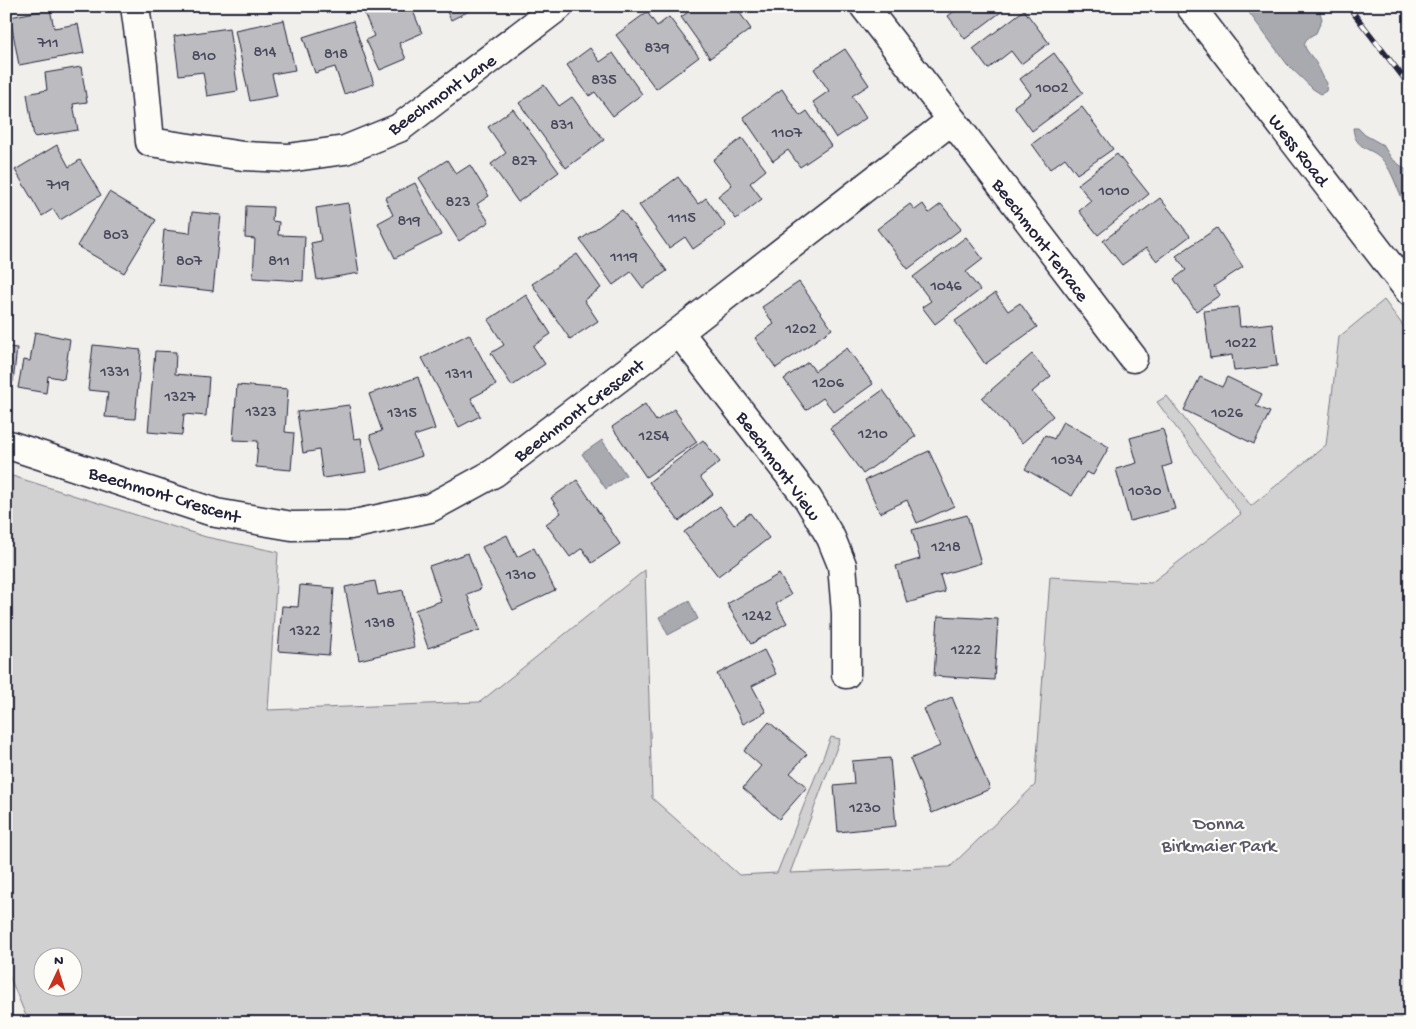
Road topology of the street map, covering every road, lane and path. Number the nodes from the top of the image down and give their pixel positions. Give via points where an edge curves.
1 (135, 6) edge
2 (559, 6) edge
3 (864, 6) edge
4 (1190, 6) edge
5 (952, 120) junction
6 (1410, 292) edge
7 (679, 332) junction
8 (1133, 358) dead end
9 (6, 444) edge
10 (846, 674) dead end

1 - 2 street, Beechmont Lane via 150,142 243,156 288,158 345,150 399,128
3 - 5 street
4 - 6 street, Wess Road
5 - 7 street, Beechmont Crescent
5 - 8 street, Beechmont Terrace
7 - 9 street, Beechmont Crescent via 494,473 430,508 350,525 292,526 216,513
7 - 10 street, Beechmont View via 808,499 831,538 842,565

